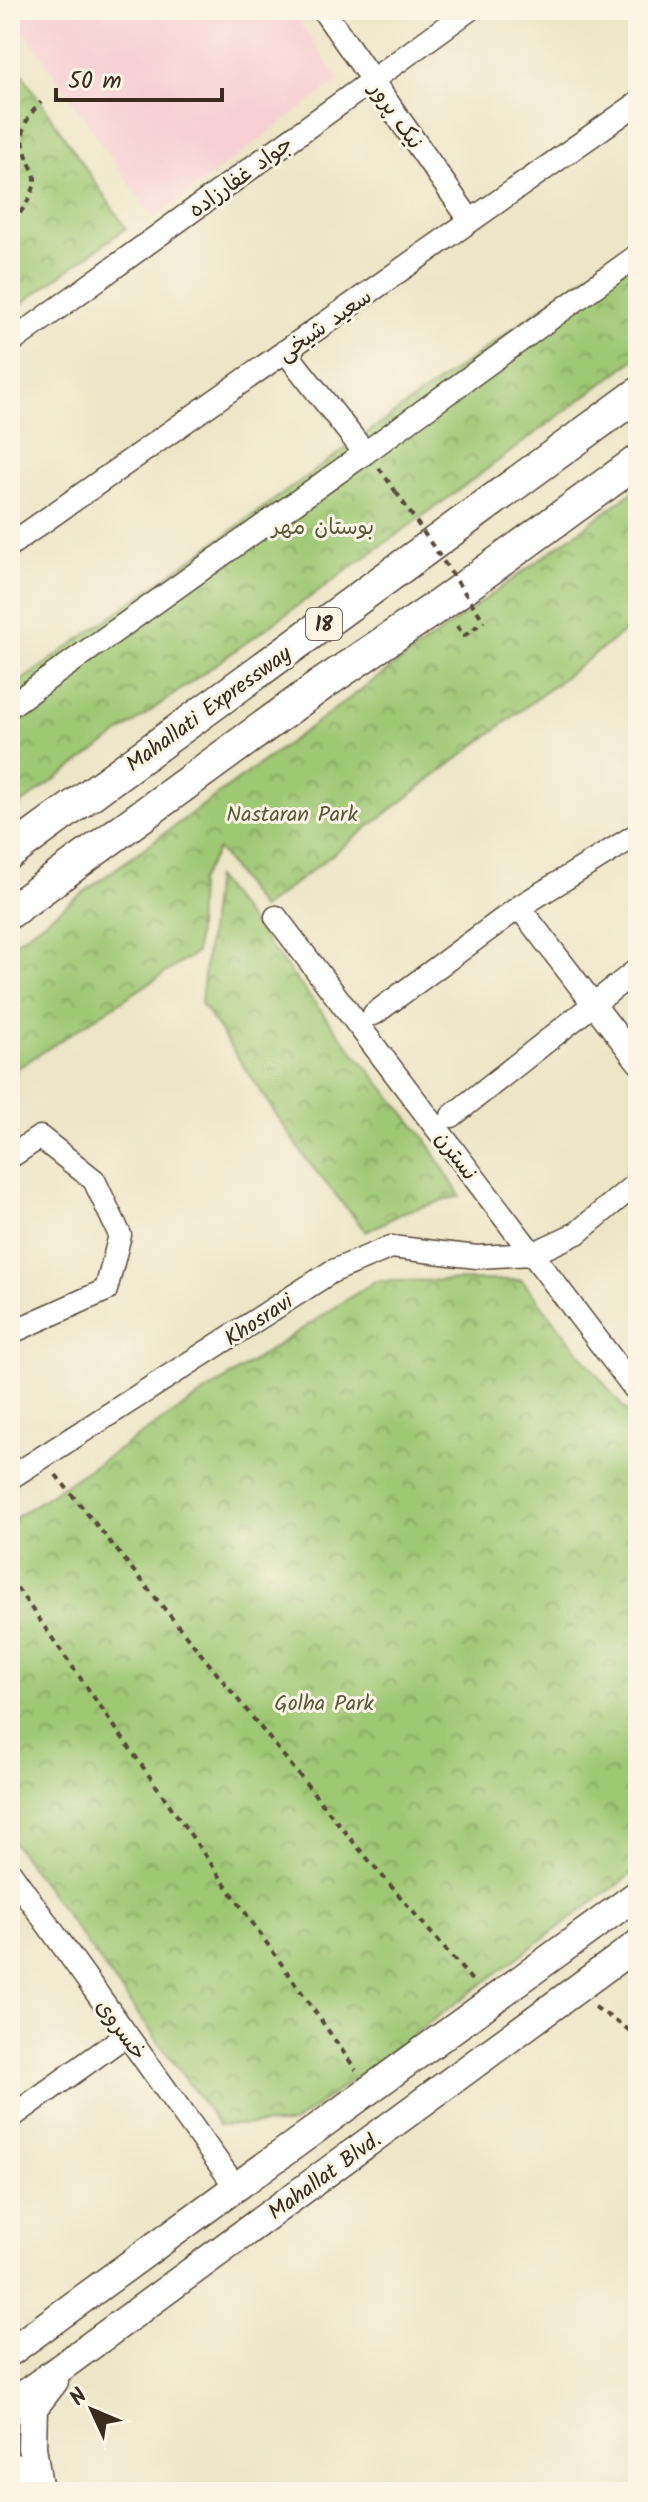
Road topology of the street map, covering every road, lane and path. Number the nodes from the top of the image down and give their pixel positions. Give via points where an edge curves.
1 (323, 10) edge
2 (469, 10) edge
3 (372, 80) junction
4 (41, 102) dead end
5 (638, 103) edge
6 (20, 213) dead end
7 (470, 220) junction
8 (638, 255) edge
9 (10, 343) edge
10 (285, 351) junction
11 (638, 394) edge
12 (365, 453) junction
13 (638, 461) edge
14 (380, 470) dead end
15 (10, 545) edge
16 (464, 636) dead end
17 (293, 646) junction
18 (321, 685) junction
19 (10, 706) edge
20 (165, 740) junction
21 (188, 782) junction
22 (638, 834) edge
23 (10, 853) edge
24 (519, 907) junction
25 (10, 912) edge
26 (276, 917) dead end
27 (638, 969) edge
28 (594, 1004) junction
29 (374, 1014) dead end
30 (638, 1062) edge
31 (452, 1116) dead end
32 (10, 1157) edge
33 (638, 1182) edge
34 (532, 1254) junction
35 (10, 1333) edge
36 (634, 1379) edge
37 (42, 1457) junction
38 (10, 1478) edge
39 (10, 1578) edge
40 (10, 1872) edge
41 (638, 1894) edge
42 (18, 1901) edge
43 (638, 1944) edge
44 (573, 1992) junction
45 (489, 2001) junction
46 (126, 2035) junction
47 (638, 2036) edge
48 (369, 2088) junction
49 (10, 2118) edge
50 (235, 2186) junction
51 (22, 2334) edge
52 (10, 2352) edge
53 (68, 2362) junction
54 (10, 2405) edge
55 (10, 2466) edge
56 (33, 2492) edge
57 (39, 2492) edge

1 - 3 street, نیک پرور
2 - 3 street, جواد غفارزاده
3 - 7 street, نیک پرور
3 - 9 street, جواد غفارزاده
4 - 6 path via 23,132 35,177
5 - 7 street, سعید شیخی
7 - 10 street, سعید شیخی
8 - 12 street
10 - 12 street
10 - 15 street, سعید شیخی
11 - 17 highway, Mahallati Expressway / 18
12 - 19 street
13 - 18 highway, 18
14 - 16 path, bridge via 484,621
17 - 18 highway via 285,673 293,685
17 - 20 highway, Mahallati Expressway / 18
18 - 21 highway, 18
20 - 21 highway via 196,743 202,755
20 - 23 highway, Mahallati Expressway / 18
21 - 25 highway, 18
22 - 24 street
24 - 28 street
24 - 29 street
26 - 34 street, نسترن
27 - 28 street
28 - 30 street
28 - 31 street
32 - 35 street via 40,1137 94,1180 120,1235 106,1290
33 - 34 street via 577,1233
34 - 36 street, نسترن
34 - 37 street, Khosravi via 477,1257 391,1247 331,1272
37 - 38 street, Khosravi
37 - 45 path
39 - 48 path
40 - 42 street, خسروی
41 - 45 main road, Mahallat Blvd.
42 - 46 street, خسروی
43 - 44 main road, Mahallat Blvd.
44 - 47 path
44 - 53 main road, Mahallat Blvd.
45 - 48 main road, Mahallat Blvd.
46 - 49 street
46 - 50 street, خسروی
48 - 50 main road, Mahallat Blvd.
50 - 51 main road, Mahallat Blvd.
51 - 52 main road, Mahallat Blvd.
53 - 54 main road, Mahallat Blvd.
53 - 57 main road via 33,2408
55 - 56 main road

